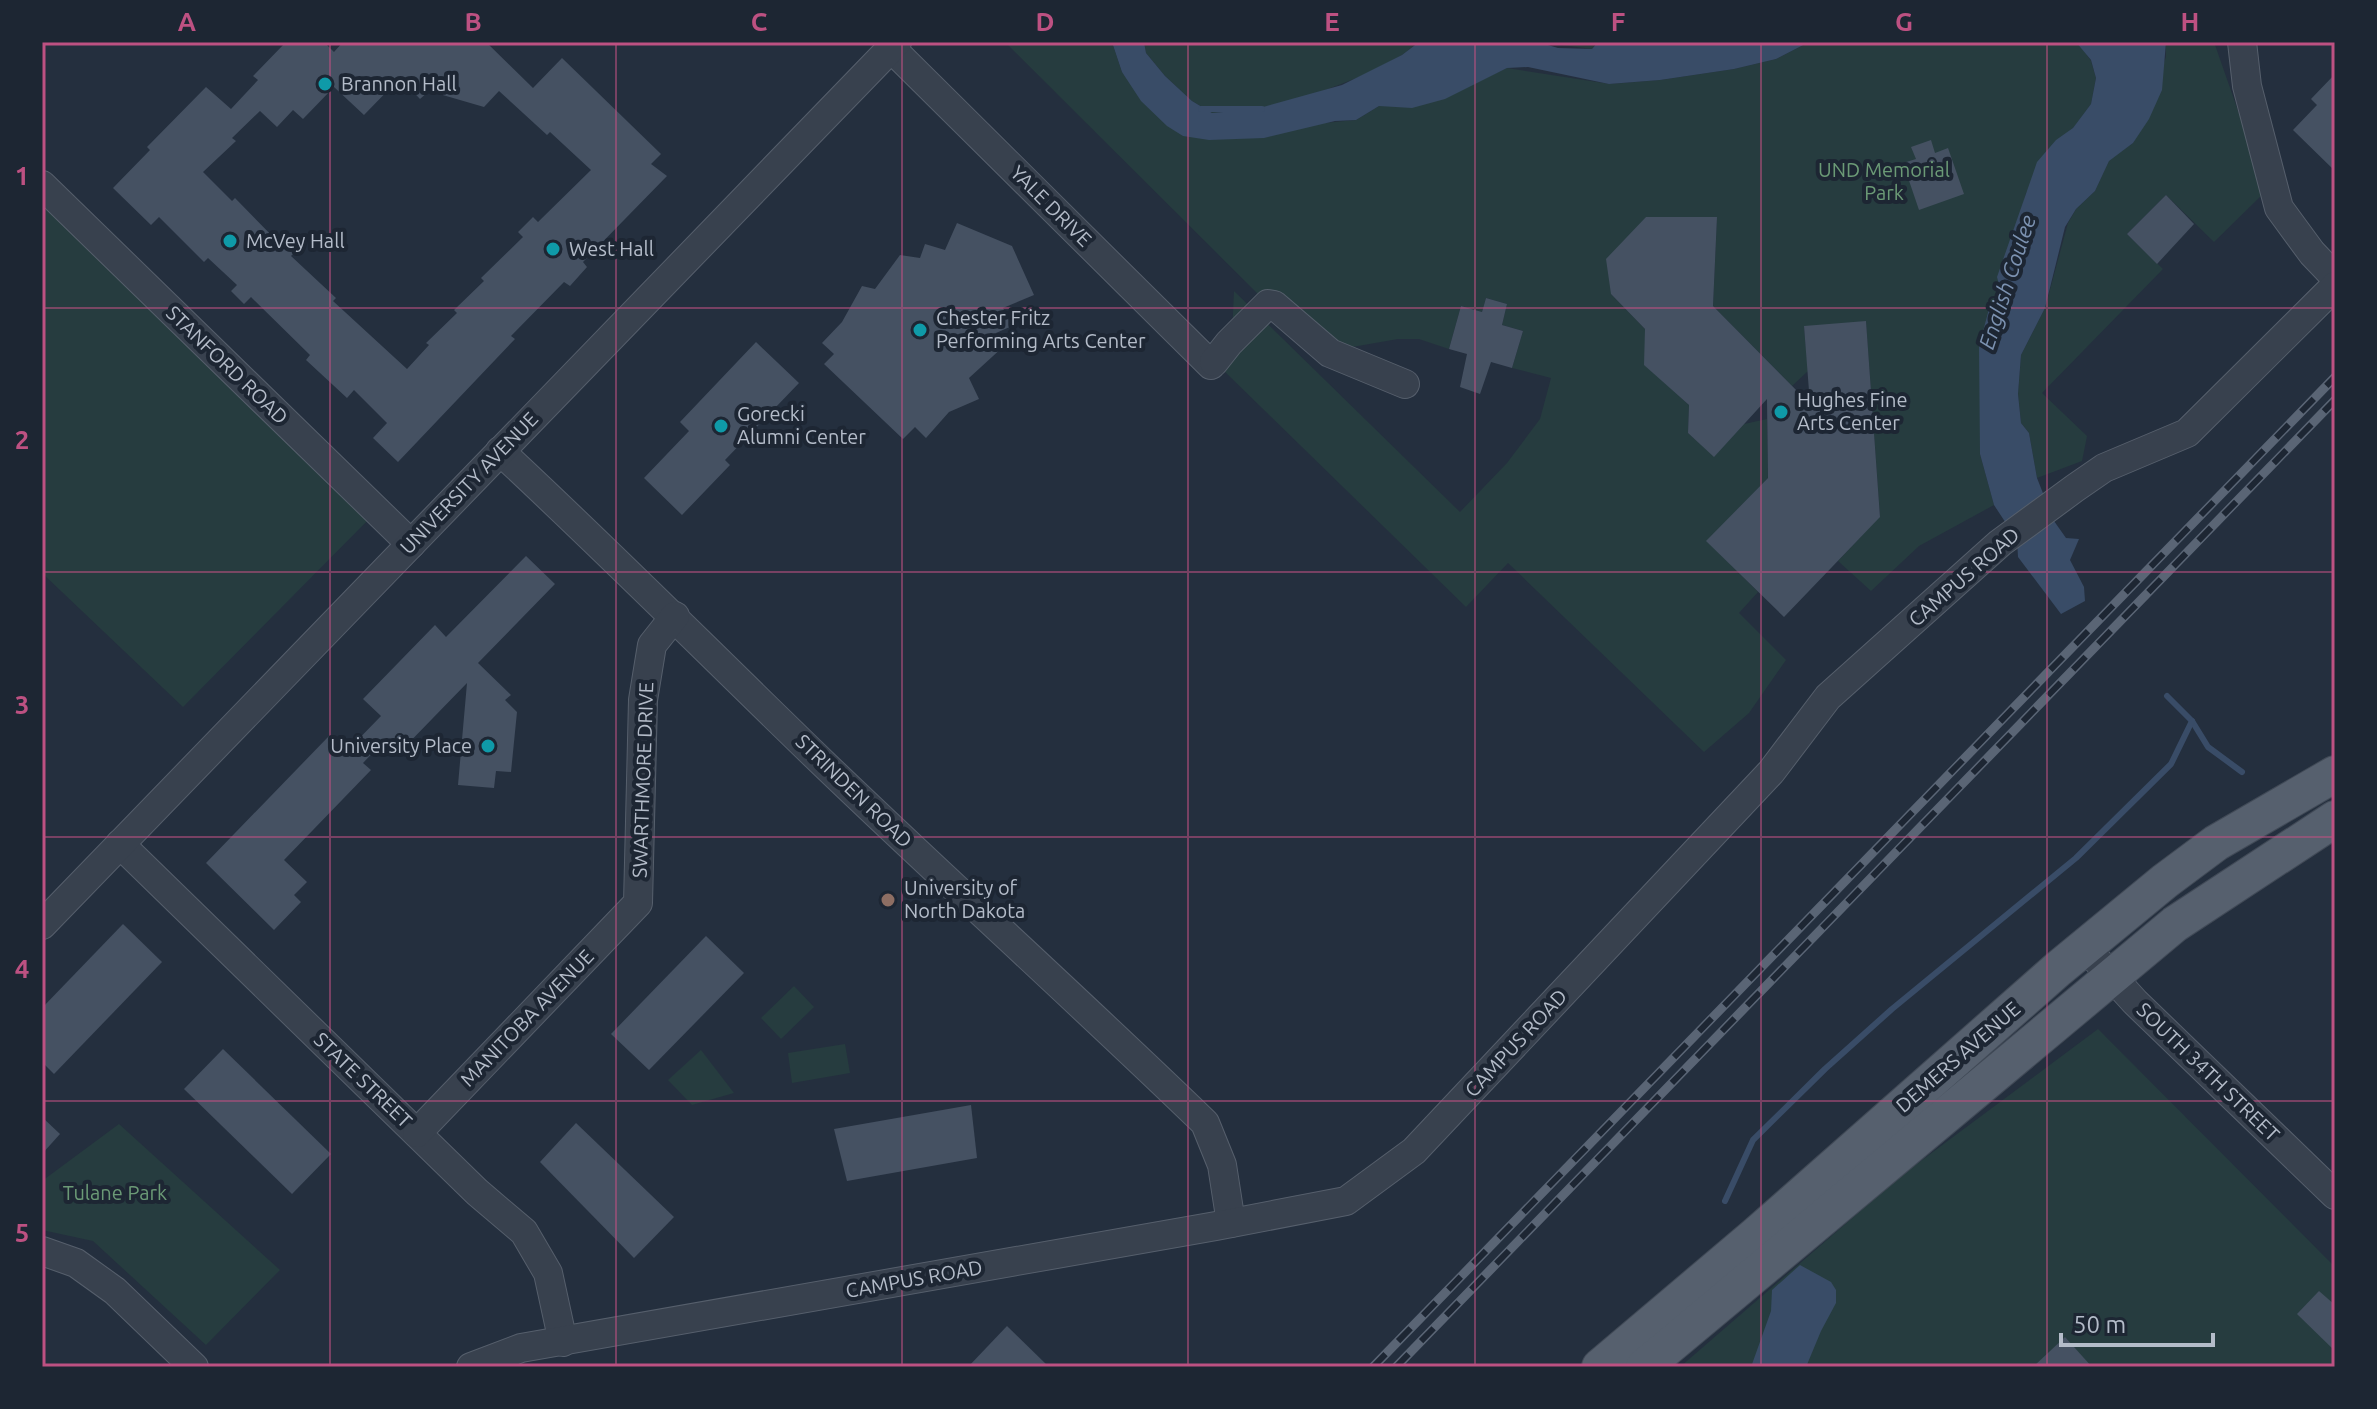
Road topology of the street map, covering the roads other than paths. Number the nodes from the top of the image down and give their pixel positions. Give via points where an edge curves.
1 (2242, 42) edge
2 (894, 45) edge
3 (42, 185) edge
4 (2335, 277) edge
5 (2335, 286) edge
6 (1405, 384) dead end
7 (500, 451) junction
8 (411, 544) junction
9 (675, 616) junction
10 (2335, 774) edge
11 (2335, 819) edge
12 (120, 844) junction
13 (638, 903) joint
14 (42, 925) edge
15 (2085, 947) junction
16 (2111, 977) junction
17 (417, 1133) junction
18 (2335, 1195) edge
19 (1231, 1223) junction
20 (42, 1251) edge
21 (563, 1342) junction
22 (194, 1367) edge
23 (471, 1367) edge
24 (1600, 1367) edge
25 (1644, 1367) edge

1 - 4 street via 2247,86 2279,208
2 - 6 street, YALE DRIVE via 1213,363 1268,304 1330,353
2 - 7 street, UNIVERSITY AVENUE
3 - 8 street, STANFORD ROAD
5 - 19 street, CAMPUS ROAD via 2187,433 2104,468 2000,543 1828,697 1771,772 1414,1151 1346,1201
7 - 8 street, UNIVERSITY AVENUE
7 - 9 street, STRINDEN ROAD
8 - 12 street, UNIVERSITY AVENUE
9 - 13 street, SWARTHMORE DRIVE via 652,645 643,700
9 - 19 street, STRINDEN ROAD via 826,766 1205,1123 1222,1165
10 - 15 main road, DEMERS AVENUE via 2216,843
11 - 16 main road, DEMERS AVENUE via 2214,896
12 - 14 street, UNIVERSITY AVENUE
12 - 17 street, STATE STREET
13 - 17 street, MANITOBA AVENUE
15 - 16 street, SOUTH 34TH STREET
15 - 24 main road, DEMERS AVENUE
16 - 18 street, SOUTH 34TH STREET
16 - 25 main road, DEMERS AVENUE
17 - 21 street, STATE STREET via 524,1232 548,1273
19 - 21 street, CAMPUS ROAD
20 - 22 street via 76,1263 115,1291
21 - 23 street, CAMPUS ROAD via 521,1348

